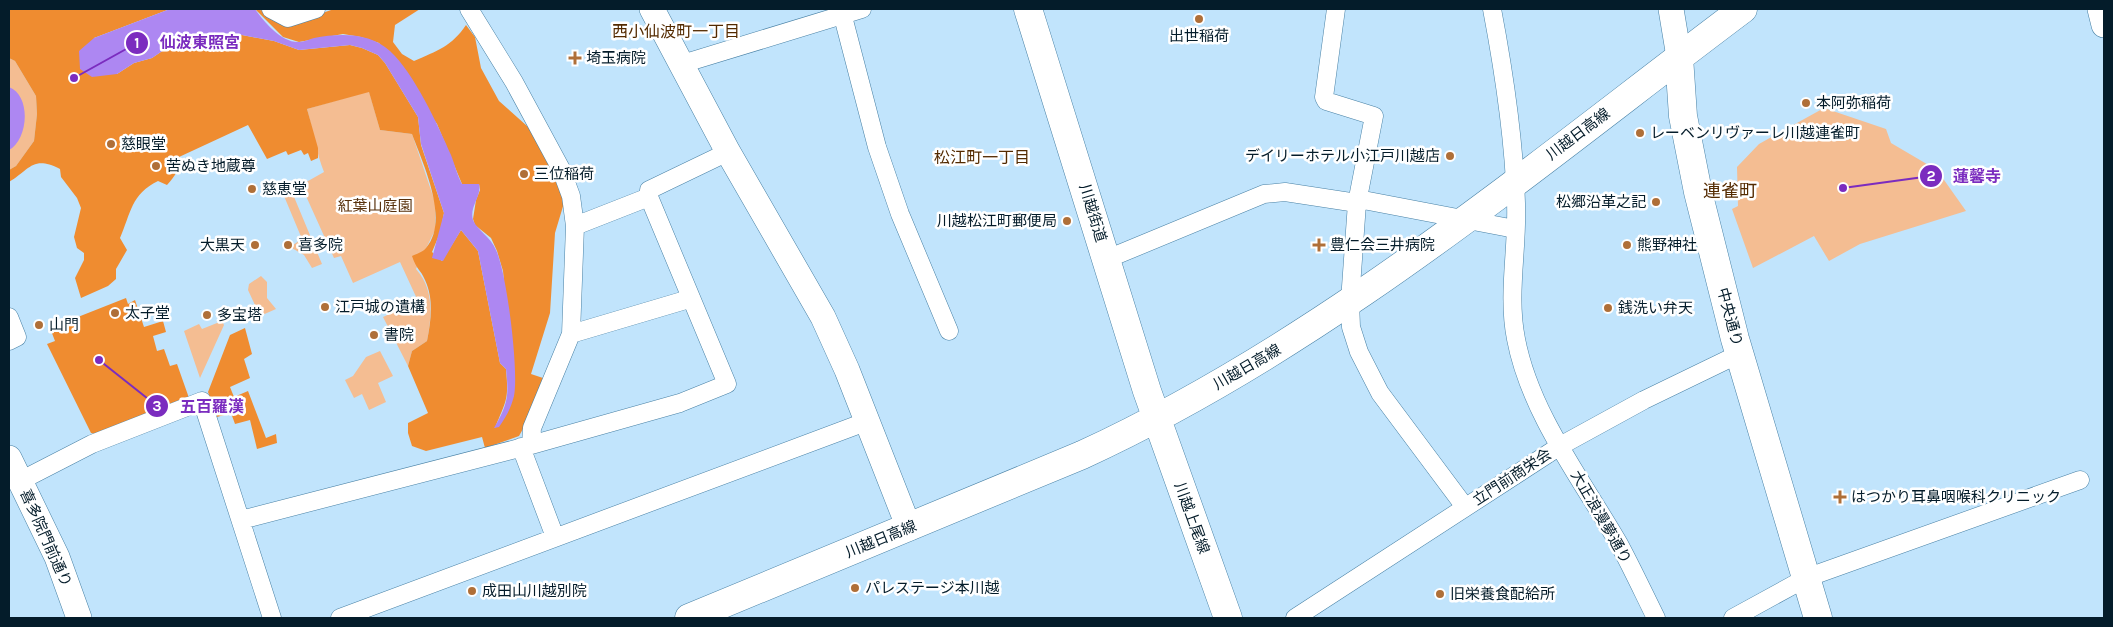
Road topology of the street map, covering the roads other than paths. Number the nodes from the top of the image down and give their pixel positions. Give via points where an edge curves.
1 (271, 9) edge
2 (316, 9) edge
3 (469, 9) edge
4 (652, 9) edge
5 (862, 9) edge
6 (1028, 9) edge
7 (1336, 9) edge
8 (1492, 9) edge
9 (1671, 9) edge
10 (1744, 9) edge
11 (2100, 9) edge
12 (841, 11) edge
13 (2104, 24) edge
14 (1679, 57) junction
15 (682, 64) junction
16 (728, 152) junction
17 (1515, 182) junction
18 (649, 197) junction
19 (1358, 201) junction
20 (1464, 218) junction
21 (574, 226) junction
22 (1515, 229) junction
23 (1107, 259) junction
24 (689, 298) junction
25 (1350, 301) junction
26 (9, 317) edge
27 (949, 331) dead end
28 (571, 334) junction
29 (9, 340) edge
30 (1740, 354) junction
31 (1156, 418) junction
32 (868, 422) junction
33 (526, 446) junction
34 (1560, 446) junction
35 (14, 475) edge
36 (2080, 480) dead end
37 (1465, 508) junction
38 (241, 520) junction
39 (909, 528) junction
40 (555, 537) junction
41 (1806, 578) junction
42 (79, 618) edge
43 (272, 618) edge
44 (340, 618) edge
45 (689, 618) edge
46 (1228, 618) edge
47 (1295, 618) edge
48 (1656, 618) edge
49 (1733, 618) edge
50 (1818, 618) edge

1 - 2 street via 288,18
3 - 21 street via 514,82 560,169 572,196
4 - 15 street
5 - 12 street
6 - 23 main road, 川越街道
7 - 19 street via 1324,97 1326,101 1374,116
8 - 17 street, 大正浪漫夢通り via 1500,50
9 - 14 street, 中央通り
10 - 14 main road, 川越日高線
11 - 13 street
12 - 15 street
12 - 27 street via 877,147 900,214
14 - 17 main road, 川越日高線
14 - 30 main road, 中央通り via 1690,160
15 - 16 street
16 - 18 street via 649,190
16 - 32 street via 823,317
17 - 20 main road, 川越日高線
17 - 22 street, 大正浪漫夢通り
18 - 21 street
18 - 24 street
19 - 20 street
19 - 23 street via 1285,192 1264,194
19 - 25 street
20 - 22 street
20 - 25 main road, 川越日高線
21 - 28 street
22 - 34 street, 大正浪漫夢通り via 1515,337 1528,378
23 - 31 main road, 川越街道
24 - 28 street
24 - 33 street via 726,384 680,403
25 - 31 main road, 川越日高線 via 1267,356
25 - 37 street via 1358,352 1380,393
26 - 29 street via 17,336
28 - 33 street
30 - 34 street, 立門前商栄会 via 1644,400
30 - 41 main road, 中央通り
31 - 39 main road, 川越日高線 via 1082,455
31 - 46 main road, 川越上尾線
32 - 39 street
32 - 40 street
33 - 38 street
33 - 40 street
34 - 37 street, 立門前商栄会
34 - 48 street, 大正浪漫夢通り via 1619,545
35 - 38 street via 202,401
35 - 42 street, 喜多院門前通り via 57,557
36 - 41 street
37 - 47 street, 立門前商栄会
38 - 43 street
39 - 45 main road, 川越日高線
40 - 44 street
41 - 49 street
41 - 50 main road, 中央通り

